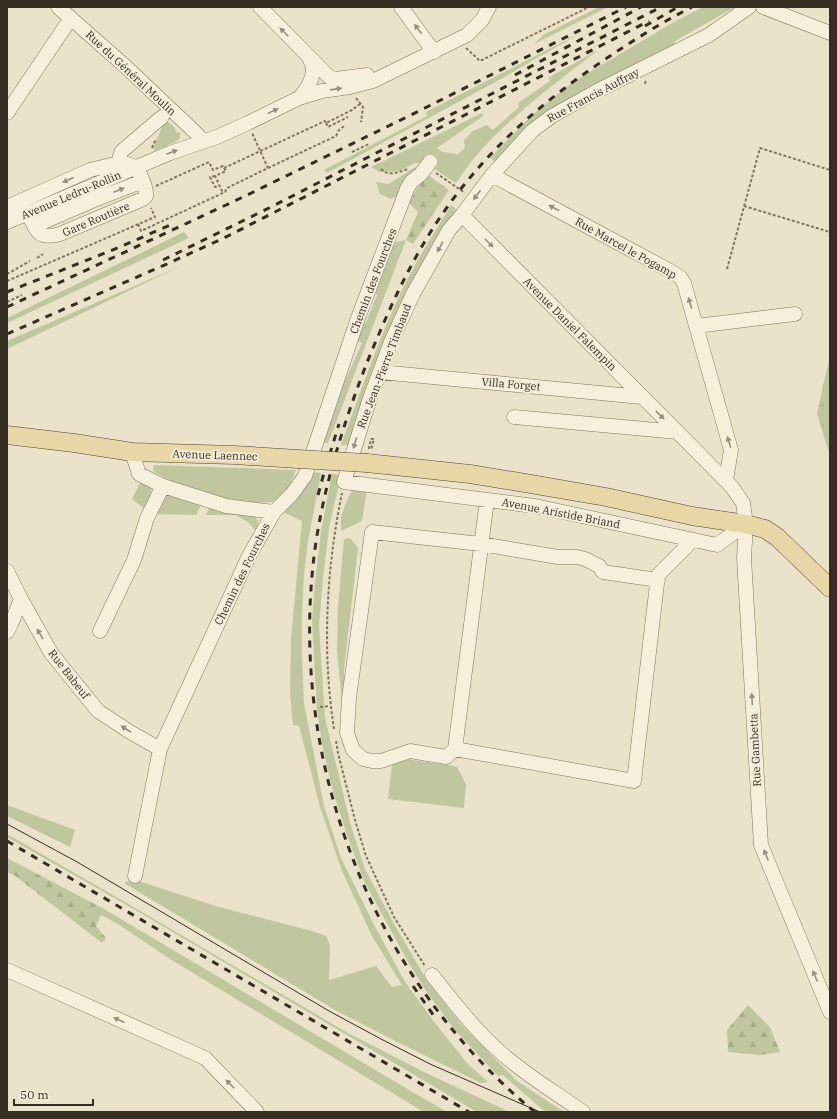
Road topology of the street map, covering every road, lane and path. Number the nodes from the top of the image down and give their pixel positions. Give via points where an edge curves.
1 (58, 7) edge
2 (260, 7) edge
3 (401, 7) edge
4 (489, 7) edge
5 (589, 7) edge
6 (749, 7) edge
7 (763, 7) edge
8 (71, 18) junction
9 (830, 33) edge
10 (467, 49) dead end
11 (434, 52) junction
12 (309, 57) junction
13 (391, 72) junction
14 (350, 87) junction
15 (298, 98) junction
16 (360, 104) junction
17 (7, 113) edge
18 (348, 117) dead end
19 (159, 119) joint
20 (361, 122) dead end
21 (248, 123) junction
22 (326, 123) junction
23 (344, 126) dead end
24 (202, 142) junction
25 (369, 144) dead end
26 (260, 151) junction
27 (352, 152) dead end
28 (155, 159) junction
29 (432, 159) dead end
30 (119, 163) junction
31 (136, 167) junction
32 (224, 168) junction
33 (268, 168) junction
34 (830, 170) edge
35 (492, 175) junction
36 (215, 176) junction
37 (148, 184) junction
38 (219, 186) junction
39 (223, 193) junction
40 (150, 206) dead end
41 (744, 206) junction
42 (7, 207) edge
43 (462, 215) junction
44 (31, 220) junction
45 (7, 222) edge
46 (138, 224) junction
47 (830, 232) edge
48 (43, 254) dead end
49 (37, 258) dead end
50 (30, 261) dead end
51 (726, 269) dead end
52 (7, 274) edge
53 (7, 281) edge
54 (22, 295) dead end
55 (7, 302) edge
56 (795, 314) dead end
57 (696, 326) junction
58 (380, 372) junction
59 (642, 397) junction
60 (514, 416) dead end
61 (678, 432) junction
62 (7, 435) edge
63 (132, 452) junction
64 (369, 454) joint
65 (726, 480) junction
66 (344, 482) joint
67 (163, 486) junction
68 (487, 500) junction
69 (274, 512) junction
70 (746, 524) junction
71 (693, 540) junction
72 (481, 544) junction
73 (7, 571) edge
74 (658, 580) junction
75 (830, 588) edge
76 (20, 599) junction
77 (100, 631) dead end
78 (7, 632) edge
79 (331, 706) dead end
80 (320, 708) dead end
81 (160, 749) junction
82 (455, 749) junction
83 (135, 876) dead end
84 (7, 970) edge
85 (432, 975) dead end
86 (830, 1012) edge
87 (257, 1112) edge
88 (583, 1112) edge

1 - 8 street, Rue du Général Moulin
12 -> 2 street
11 -> 3 street
4 - 11 street, Avenue Ledru-Rollin via 482,20 467,36
5 - 10 path via 480,61
6 - 35 street, Rue Francis Auffray via 709,35 552,116 532,131
7 - 9 street
8 - 17 street
8 - 24 street, Rue du Général Moulin via 198,135
11 - 13 street, Avenue Ledru-Rollin
12 - 13 street via 329,77 335,79
12 - 15 street via 313,69 311,79
13 - 14 street, Avenue Ledru-Rollin via 373,81
15 -> 14 street, Avenue Ledru-Rollin
14 - 16 path
21 -> 15 street, Avenue Ledru-Rollin
16 - 20 path via 363,107
16 - 22 path
18 - 22 path via 328,127
19 - 28 path via 159,131 152,147
19 - 30 street via 122,151
21 - 24 street, Avenue Ledru-Rollin via 217,138
21 - 26 path
22 - 26 path via 325,121
23 - 33 path via 336,136
28 -> 24 street, Avenue Ledru-Rollin
25 - 27 path
26 - 32 path
26 - 33 path
28 - 31 street, Avenue Ledru-Rollin
29 - 69 street, Chemin des Fourches, bridge via 411,182 402,203 358,318 305,476
30 - 31 street
30 -> 42 street via 90,170
31 - 37 street, Gare Routière
44 -> 31 street, Avenue Ledru-Rollin
32 - 36 path via 226,171
32 - 37 path via 223,166 213,170 209,162
33 - 39 path via 227,188
34 - 41 path via 760,148
35 -> 43 street, Rue Francis Auffray
57 -> 35 street, Rue Marcel le Pogamp via 680,277
36 - 38 path
36 - 38 path via 210,177 215,187
37 - 44 street, Gare Routière via 143,200 56,235 44,236 39,233
38 - 39 path
39 - 46 path via 141,231
40 - 46 path via 155,217
41 - 47 path
41 - 51 path
43 -> 58 street, Rue Jean-Pierre Timbaud via 449,230 413,294
43 -> 59 street, Avenue Daniel Falempin
44 - 45 street, Avenue Ledru-Rollin
46 - 53 path
48 - 49 path
50 - 52 path
54 - 55 path
56 - 57 street
65 -> 57 street, Rue Marcel le Pogamp via 731,450
58 - 59 street, Villa Forget
58 -> 66 street, Rue Jean-Pierre Timbaud
59 -> 61 street, Avenue Daniel Falempin
60 - 61 street
61 - 65 street, Avenue Daniel Falempin
62 - 63 main road, Avenue Laennec
63 - 64 main road, Avenue Laennec, bridge via 298,458
63 - 67 street via 139,474
64 - 70 main road, Avenue Aristide Briand
65 - 70 street, Rue Gambetta via 743,503
66 - 68 street, Avenue Aristide Briand
67 - 69 street via 226,506
67 - 77 street via 148,518 134,560
68 - 71 street, Avenue Aristide Briand via 535,506
68 - 72 street
69 - 81 street, Chemin des Fourches via 249,556
70 - 71 street, Avenue Aristide Briand via 717,545
70 - 75 main road, Avenue Aristide Briand via 765,529 777,537
86 -> 70 street, Rue Gambetta via 761,845 744,558
71 - 74 street via 658,575
72 - 74 street via 558,557 577,557 600,566 603,572
72 - 82 street
72 - 82 street via 372,532 349,698 347,733 353,750 363,759 381,761 410,751 446,757
73 - 76 street, Rue Babeuf
74 - 82 street via 634,781
76 - 78 street
81 -> 76 street, Rue Babeuf via 98,711 51,653
79 - 80 path
81 - 83 street, Chemin des Fourches
87 -> 84 street via 205,1058
85 - 88 street via 470,1022 500,1052

